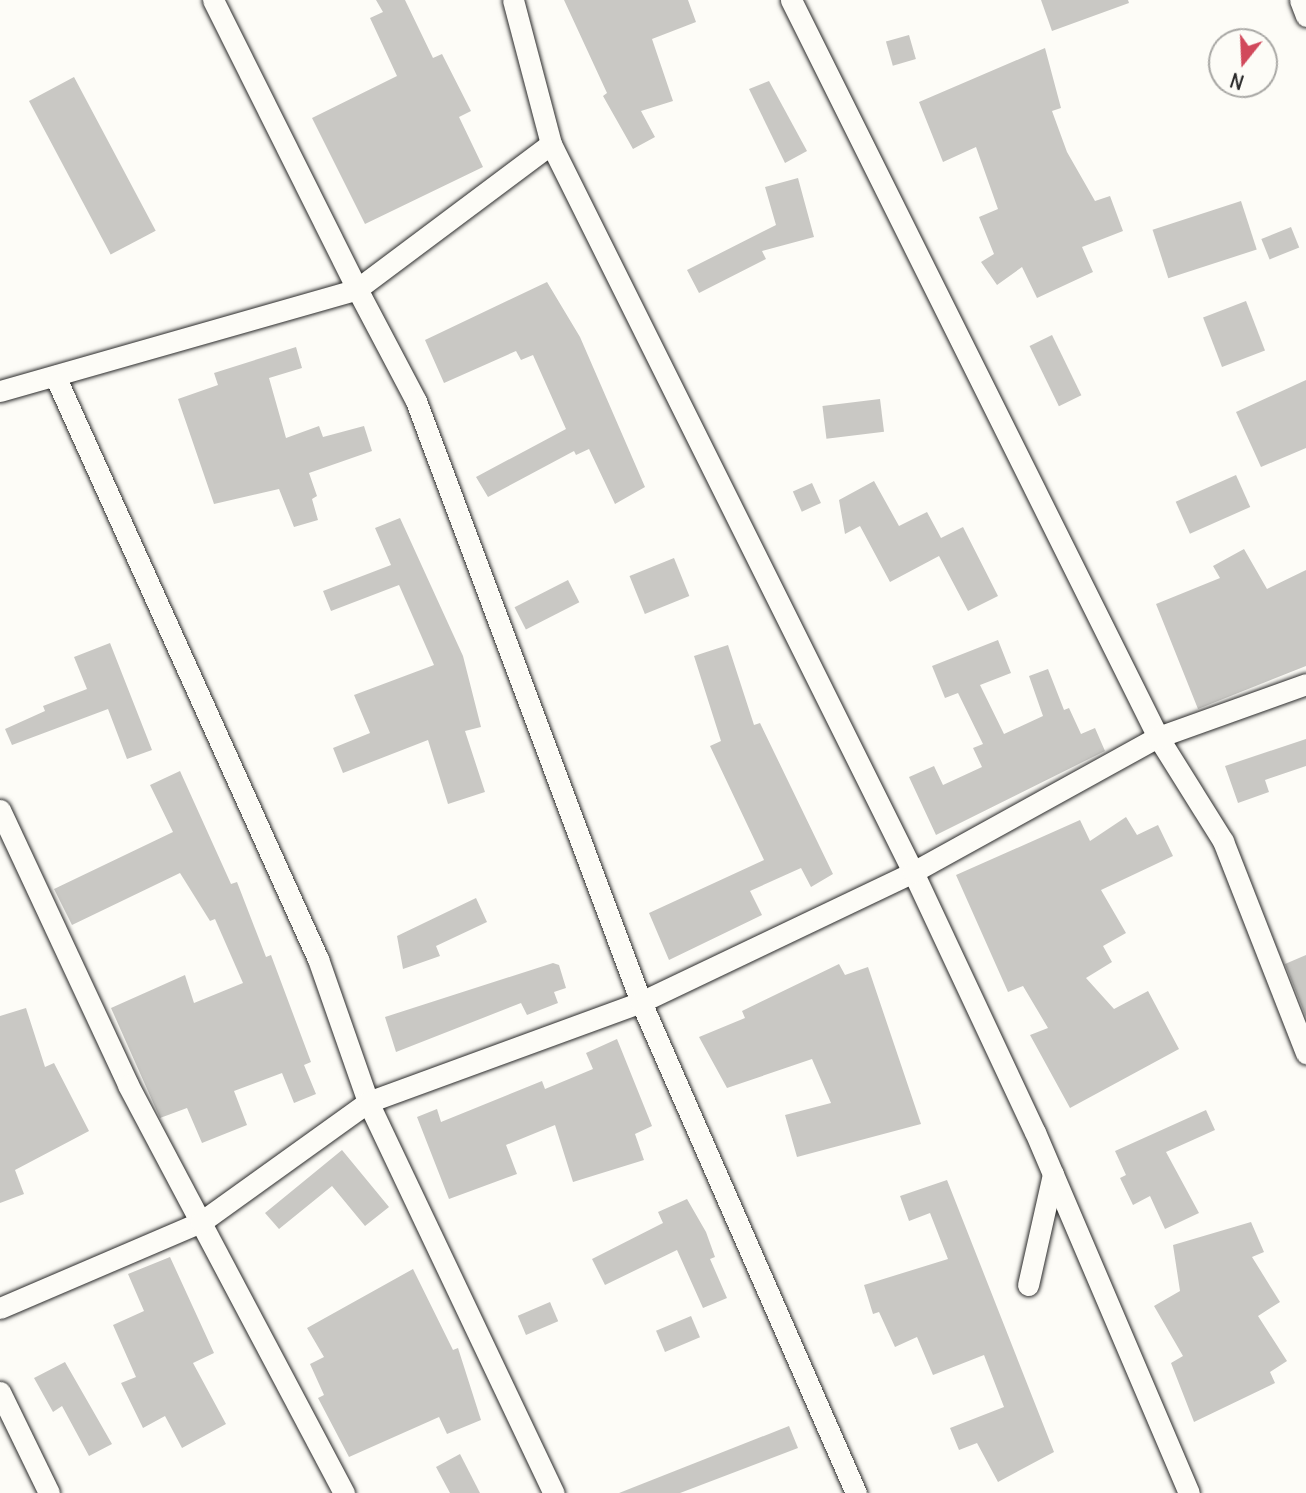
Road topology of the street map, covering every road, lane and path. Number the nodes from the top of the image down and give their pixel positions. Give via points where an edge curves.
1 (213, 0) edge
2 (513, 0) edge
3 (791, 0) edge
4 (1300, 0) edge
5 (1306, 16) edge
6 (551, 144) junction
7 (357, 289) junction
8 (55, 376) junction
9 (0, 391) edge
10 (1306, 684) edge
11 (1158, 737) junction
12 (0, 810) edge
13 (913, 872) junction
14 (640, 1002) junction
15 (1306, 1053) edge
16 (368, 1102) junction
17 (1053, 1174) junction
18 (201, 1222) junction
19 (1028, 1285) dead end
20 (0, 1308) edge
21 (0, 1392) edge
22 (49, 1493) edge
23 (344, 1493) edge
24 (554, 1493) edge
25 (856, 1493) edge
26 (1189, 1493) edge

1 - 7 street
2 - 6 street
3 - 11 street
4 - 5 street
6 - 7 street
6 - 13 street
7 - 8 street
7 - 14 street via 416,401
8 - 9 street
8 - 16 street via 318,959
10 - 11 street
11 - 13 street
11 - 15 street via 1223,842
12 - 18 street via 128,1085
13 - 14 street
13 - 17 street
14 - 16 street
14 - 25 street
16 - 18 street
16 - 24 street
17 - 19 street
17 - 26 street
18 - 20 street
18 - 23 street
21 - 22 street

